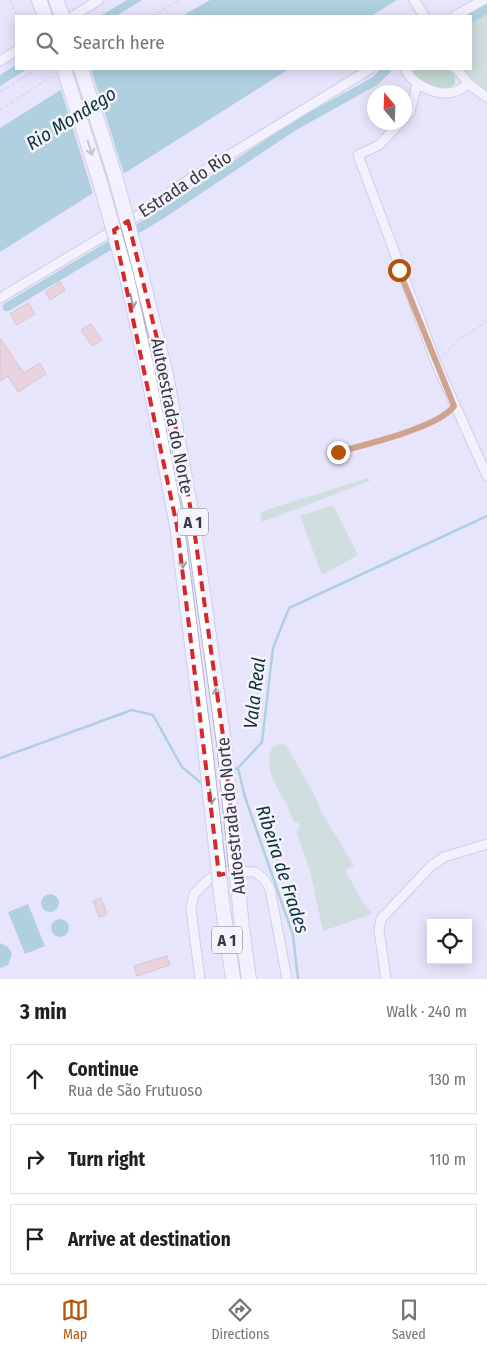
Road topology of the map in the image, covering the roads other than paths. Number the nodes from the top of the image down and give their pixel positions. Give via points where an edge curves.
1 (40, 0) edge
2 (99, 0) edge
3 (414, 0) edge
4 (483, 0) edge
5 (63, 11) edge
6 (45, 15) edge
7 (423, 15) edge
8 (457, 15) edge
9 (15, 52) edge
10 (0, 61) edge
11 (62, 70) edge
12 (80, 70) edge
13 (368, 70) edge
14 (406, 70) edge
15 (458, 70) edge
16 (468, 83) junction
17 (417, 84) junction
18 (487, 98) edge
19 (412, 104) edge
20 (393, 130) edge
21 (0, 298) edge
22 (487, 476) edge
23 (487, 844) edge
24 (200, 979) edge
25 (233, 979) edge
26 (249, 979) edge
27 (287, 979) edge
28 (386, 979) edge

1 - 6 highway
2 - 5 street
3 - 7 street
4 - 8 street
9 - 10 street
11 -> 25 highway, Autoestrada do Norte / A 1, bridge via 100,182 127,278 177,526
26 -> 12 highway, Autoestrada do Norte / A 1, bridge via 224,743 193,522 166,375 116,179
13 - 21 street, Estrada do Rio
14 - 17 street
15 - 16 street
16 - 17 street via 449,93 432,91
16 - 18 street
17 - 19 street
20 - 22 street via 379,145 358,155 399,270 454,406
23 - 28 street via 444,857 430,866 381,919 379,931
24 - 27 street via 191,909 194,894 209,879 229,871 255,872 270,889

